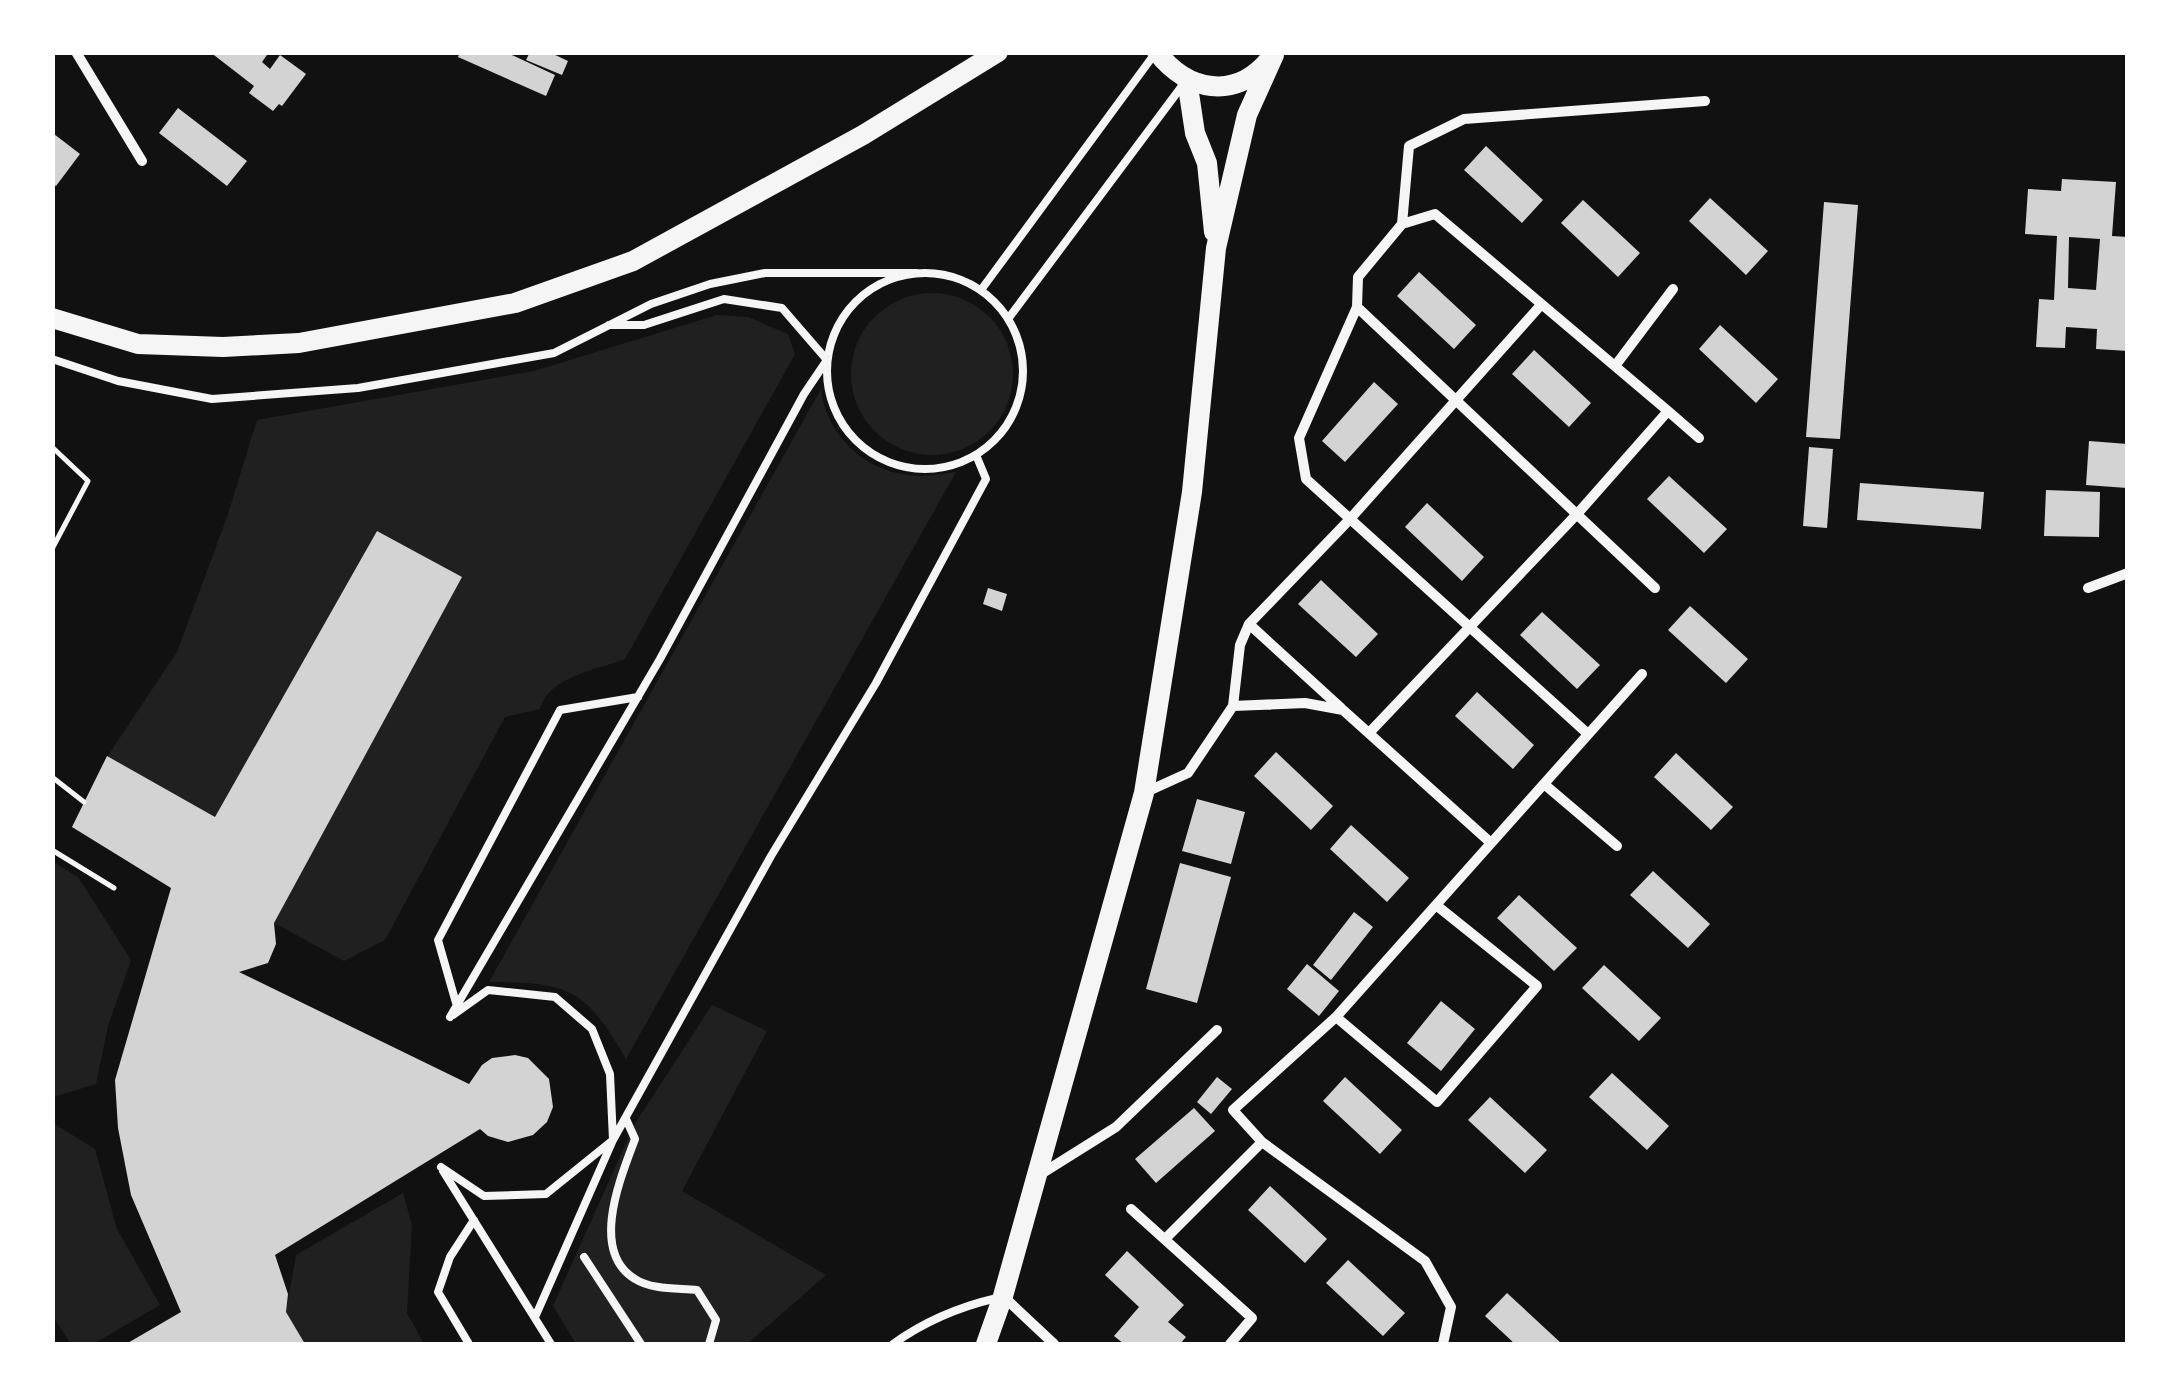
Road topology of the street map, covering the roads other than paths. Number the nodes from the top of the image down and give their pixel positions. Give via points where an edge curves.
1 (76, 52) edge
2 (998, 52) edge
3 (1156, 52) edge
4 (1275, 53) edge
5 (1187, 80) junction
6 (1706, 100) dead end
7 (142, 161) dead end
8 (1402, 224) junction
9 (1216, 248) junction
10 (916, 274) junction
11 (1673, 289) dead end
12 (981, 290) junction
13 (1540, 306) junction
14 (1357, 307) junction
15 (52, 318) edge
16 (1008, 319) junction
17 (609, 325) junction
18 (52, 359) edge
19 (826, 360) junction
20 (1615, 366) junction
21 (1456, 400) junction
22 (1668, 411) junction
23 (1699, 438) dead end
24 (976, 455) junction
25 (1578, 512) junction
26 (1350, 520) junction
27 (2128, 573) edge
28 (1655, 588) dead end
29 (2088, 588) dead end
30 (1249, 624) junction
31 (1470, 627) junction
32 (1642, 674) dead end
33 (638, 697) junction
34 (1233, 706) junction
35 (1343, 710) junction
36 (1369, 733) junction
37 (1588, 734) junction
38 (1544, 784) junction
39 (1144, 793) junction
40 (1491, 843) junction
41 (1617, 846) dead end
42 (1436, 905) junction
43 (457, 1005) junction
44 (1336, 1017) junction
45 (1218, 1030) dead end
46 (626, 1119) junction
47 (613, 1140) junction
48 (1262, 1142) junction
49 (1037, 1177) junction
50 (1131, 1210) dead end
51 (474, 1220) junction
52 (1165, 1239) junction
53 (584, 1257) dead end
54 (1004, 1296) junction
55 (536, 1315) junction
56 (469, 1344) edge
57 (551, 1344) edge
58 (641, 1344) edge
59 (709, 1344) edge
60 (893, 1344) edge
61 (986, 1344) edge
62 (1054, 1344) edge
63 (1230, 1344) edge
64 (1442, 1344) edge

1 - 7 street
2 - 15 main road via 633,261 515,303 299,344 222,347 138,344
3 - 5 main road
3 - 12 lane
4 - 5 main road via 1261,70 1225,86
4 - 9 main road via 1247,116
5 - 9 main road via 1207,163
5 - 16 lane
6 - 8 street via 1464,118 1409,146
8 - 13 street via 1436,214
8 - 14 street via 1358,277
9 - 39 main road via 1192,492
10 - 12 lane via 950,277
10 - 17 lane via 765,274 710,284
10 - 19 lane via 884,282 856,300 836,328
11 - 20 street
12 - 16 lane
13 - 20 street
13 - 21 street
14 - 21 street
14 - 26 street via 1299,438 1306,479
16 - 24 lane via 1020,348 1016,408 1000,435
17 - 18 lane via 554,353 358,388 212,400
17 - 19 lane via 644,325 724,299 782,308
19 - 24 lane via 828,391 858,445 916,470 947,468
19 - 33 lane
20 - 22 street
21 - 25 street
21 - 26 street
22 - 23 street
22 - 25 street
24 - 46 lane via 986,479
25 - 28 street
25 - 31 street
26 - 30 street
26 - 31 street
27 - 29 street
30 - 34 street
30 - 35 street
31 - 36 street
31 - 37 street
32 - 37 street
33 - 43 lane
33 - 43 lane via 560,710 438,940
34 - 35 street via 1305,703
34 - 39 street via 1188,773
35 - 36 street
36 - 40 street
37 - 38 street
38 - 40 street
38 - 41 street
39 - 49 main road
40 - 42 street
42 - 44 street
42 - 44 street via 1537,986 1437,1102
43 - 47 lane via 450,1018 488,990 556,998 592,1029 610,1074
44 - 48 street via 1233,1110
45 - 49 street via 1116,1127
46 - 47 lane
46 - 59 lane via 635,1140 616,1192 611,1238 618,1264 635,1280 697,1290 716,1320
47 - 51 lane via 546,1194 484,1196 441,1167
47 - 55 lane
48 - 52 street
48 - 64 street via 1425,1262 1451,1307
49 - 54 main road
50 - 52 street
51 - 55 lane
51 - 56 lane via 438,1292
52 - 63 street via 1252,1318
53 - 58 lane
54 - 60 lane via 964,1305
54 - 61 main road
54 - 62 street
55 - 57 lane

